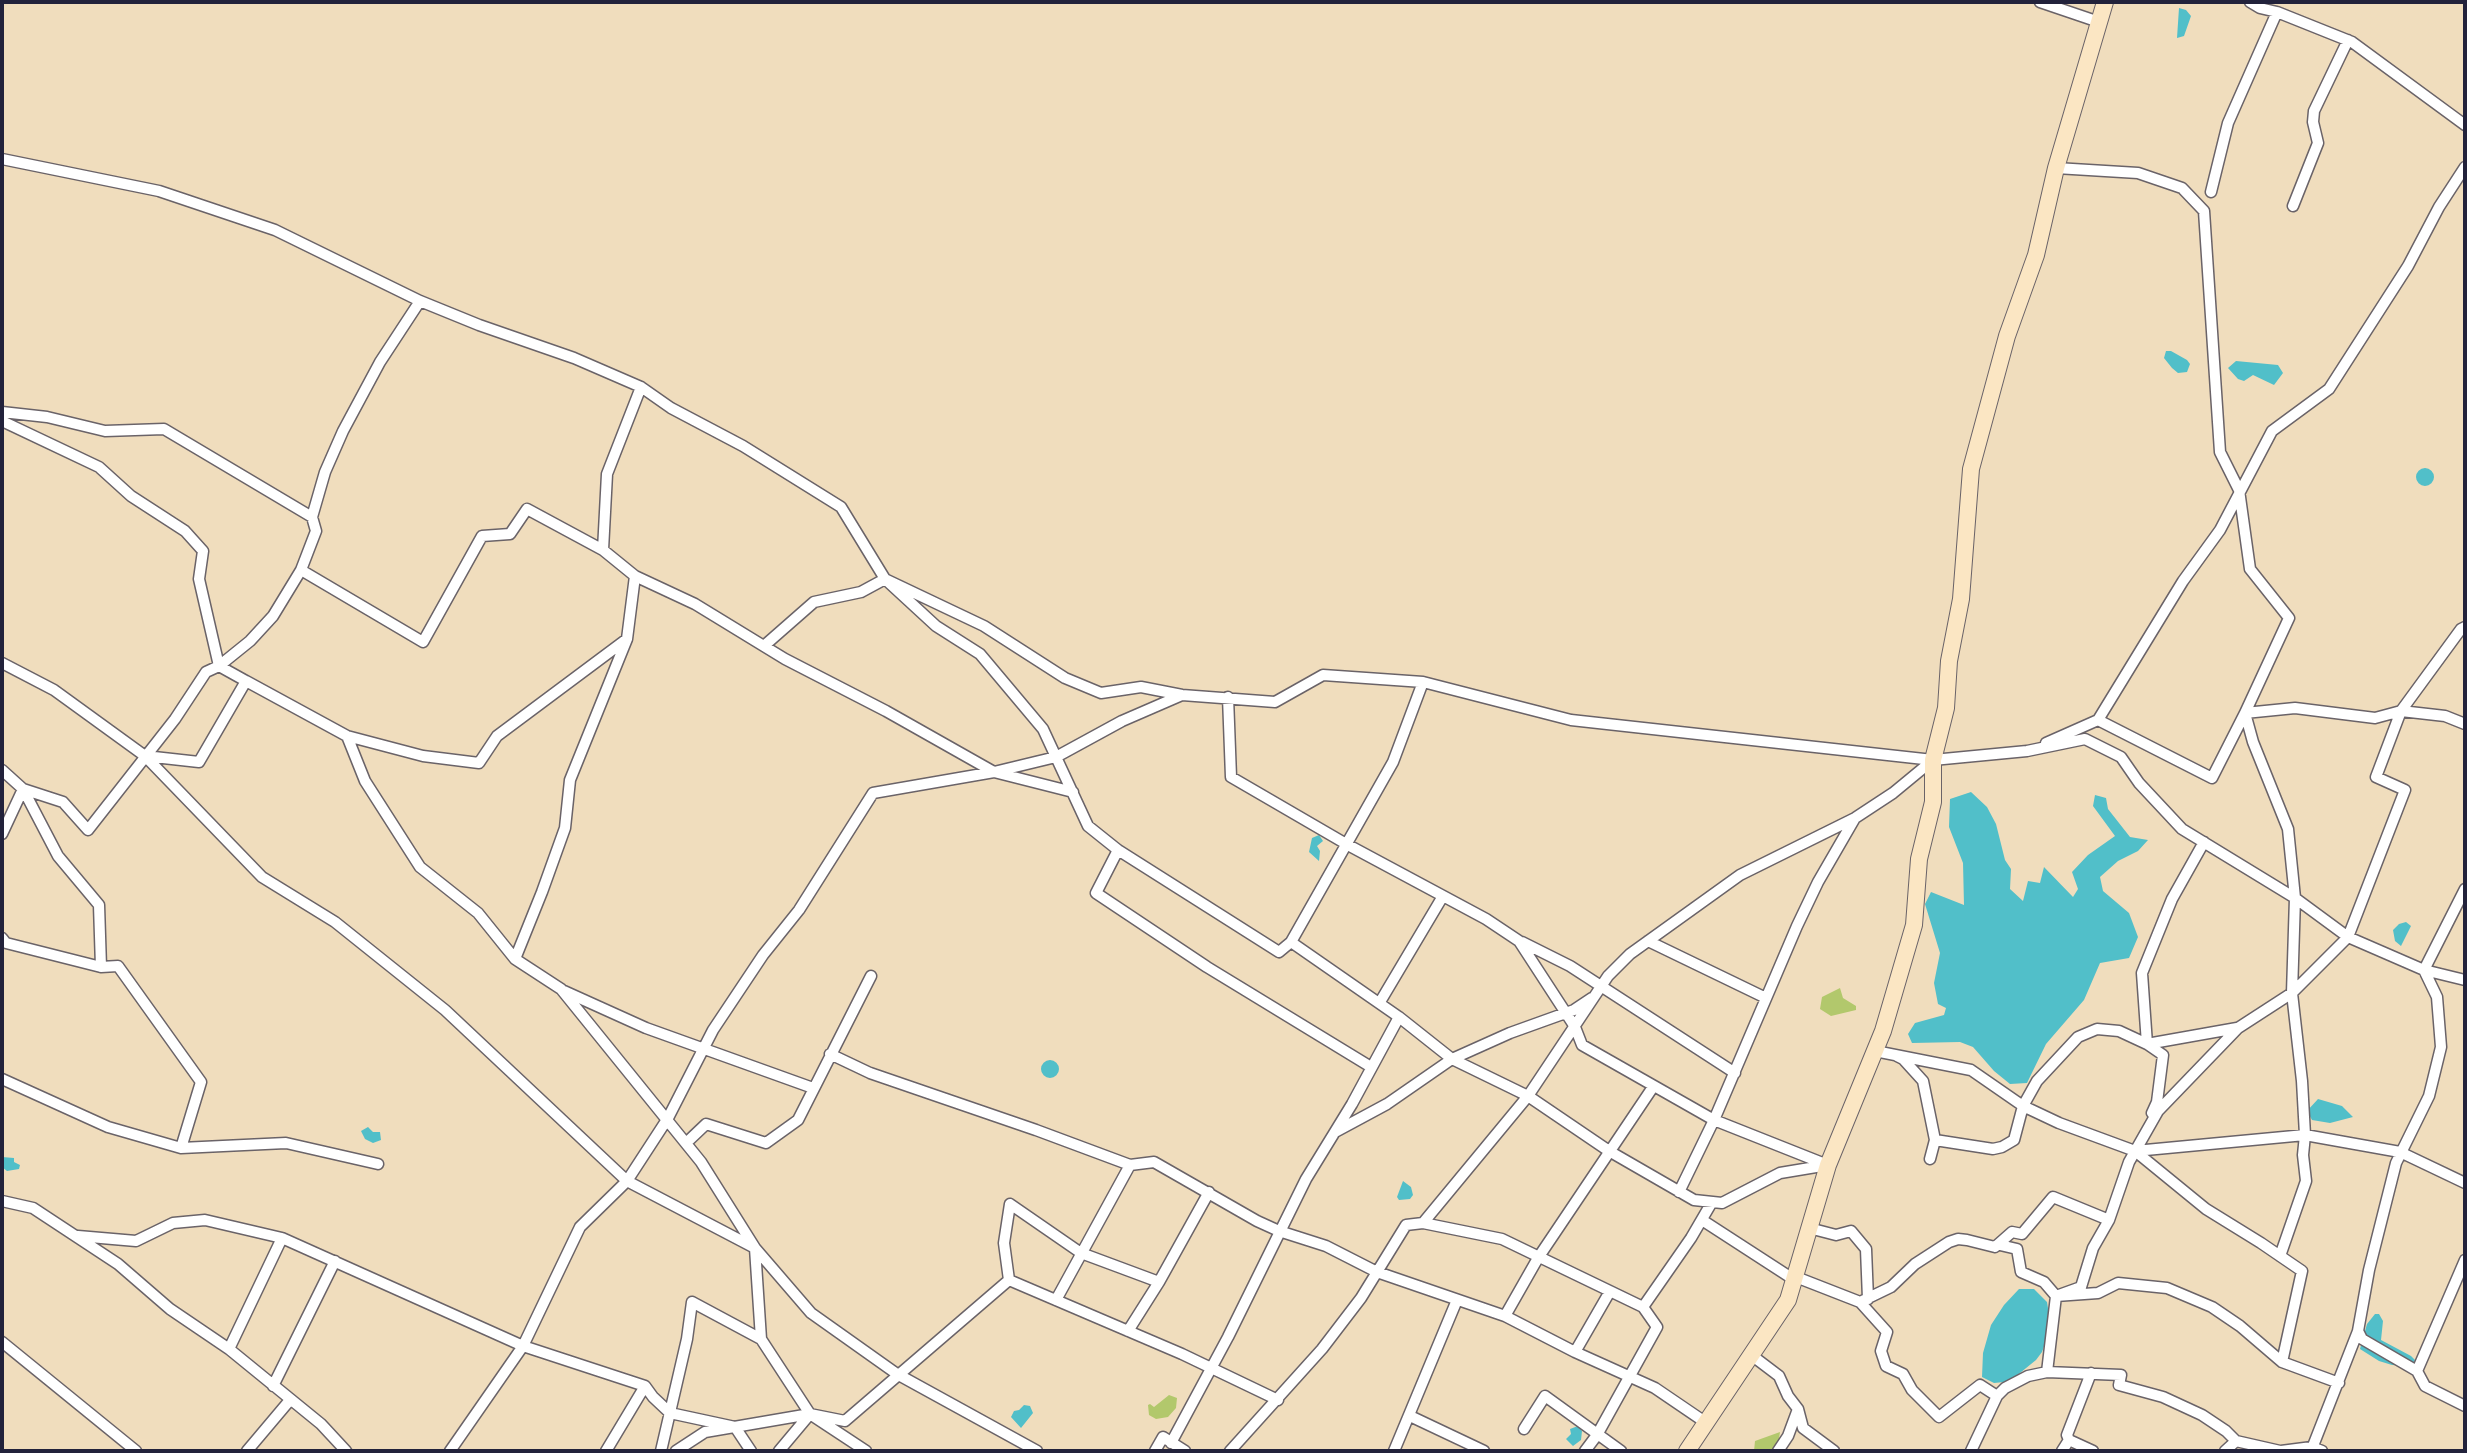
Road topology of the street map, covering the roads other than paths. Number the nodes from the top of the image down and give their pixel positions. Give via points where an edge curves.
1 (2040, 2) edge
2 (2105, 2) edge
3 (2254, 3) edge
4 (2277, 12) junction
5 (2099, 22) junction
6 (2348, 40) junction
7 (2465, 125) edge
8 (2, 159) edge
9 (2465, 167) edge
10 (2056, 168) junction
11 (2211, 192) dead end
12 (2294, 206) dead end
13 (421, 301) junction
14 (641, 387) junction
15 (2, 412) edge
16 (2, 421) edge
17 (2239, 490) junction
18 (312, 517) junction
19 (603, 550) junction
20 (301, 570) junction
21 (635, 576) junction
22 (885, 579) junction
23 (2465, 627) edge
24 (626, 639) junction
25 (765, 645) junction
26 (2, 663) edge
27 (219, 666) junction
28 (246, 681) junction
29 (1423, 682) junction
30 (1182, 695) junction
31 (1228, 696) junction
32 (2401, 711) junction
33 (2245, 713) junction
34 (2098, 720) junction
35 (2465, 724) edge
36 (347, 736) junction
37 (2027, 751) junction
38 (145, 756) junction
39 (1056, 757) junction
40 (1933, 760) junction
41 (2, 770) edge
42 (993, 772) junction
43 (23, 789) junction
44 (1073, 793) junction
45 (1855, 818) junction
46 (2, 834) edge
47 (2204, 842) junction
48 (1348, 845) junction
49 (1118, 850) junction
50 (2465, 889) edge
51 (1443, 896) junction
52 (2295, 898) junction
53 (2348, 937) junction
54 (2, 938) edge
55 (1648, 940) junction
56 (1519, 941) junction
57 (1291, 942) junction
58 (515, 959) junction
59 (101, 967) junction
60 (2424, 970) junction
61 (871, 976) dead end
62 (2465, 980) edge
63 (561, 989) junction
64 (1600, 990) junction
65 (2292, 993) junction
66 (1766, 999) junction
67 (1380, 1002) junction
68 (1565, 1014) junction
69 (1399, 1017) junction
70 (1575, 1027) junction
71 (2238, 1028) junction
72 (2147, 1044) junction
73 (704, 1049) junction
74 (1875, 1051) junction
75 (830, 1054) junction
76 (1895, 1054) junction
77 (1452, 1059) junction
78 (1371, 1068) junction
79 (1735, 1073) junction
80 (2, 1079) edge
81 (1653, 1087) junction
82 (813, 1088) junction
83 (1528, 1096) junction
84 (2024, 1106) junction
85 (668, 1118) junction
86 (1714, 1120) junction
87 (1332, 1133) junction
88 (2305, 1135) junction
89 (1935, 1140) junction
90 (686, 1143) junction
91 (181, 1148) junction
92 (1609, 1151) junction
93 (2134, 1151) junction
94 (2400, 1152) junction
95 (1930, 1159) dead end
96 (378, 1164) dead end
97 (1130, 1165) junction
98 (1828, 1165) junction
99 (627, 1181) junction
100 (2465, 1183) edge
101 (1209, 1192) junction
102 (1679, 1192) junction
103 (2, 1202) edge
104 (1712, 1202) junction
105 (1702, 1220) junction
106 (2109, 1220) junction
107 (1423, 1223) junction
108 (1809, 1228) junction
109 (1279, 1231) junction
110 (78, 1236) junction
111 (282, 1238) junction
112 (2000, 1245) junction
113 (755, 1248) junction
114 (1081, 1253) junction
115 (2280, 1255) junction
116 (1538, 1258) junction
117 (2465, 1260) edge
118 (335, 1261) junction
119 (1377, 1272) junction
120 (1793, 1279) junction
121 (1009, 1280) junction
122 (1159, 1282) junction
123 (1609, 1293) junction
124 (2056, 1296) junction
125 (1056, 1300) junction
126 (1457, 1300) junction
127 (1864, 1300) junction
128 (1643, 1307) junction
129 (1505, 1315) junction
130 (1128, 1331) junction
131 (2358, 1331) junction
132 (761, 1339) junction
133 (2, 1342) edge
134 (523, 1346) junction
135 (229, 1349) junction
136 (1575, 1352) junction
137 (1750, 1354) junction
138 (2282, 1362) junction
139 (1211, 1367) junction
140 (2417, 1371) junction
141 (2047, 1372) junction
142 (2091, 1373) junction
143 (897, 1374) junction
144 (1631, 1376) junction
145 (2339, 1383) junction
146 (273, 1386) junction
147 (645, 1386) junction
148 (1997, 1396) junction
149 (290, 1400) junction
150 (1278, 1400) junction
151 (2465, 1406) edge
152 (1798, 1409) junction
153 (670, 1413) junction
154 (810, 1414) junction
155 (1410, 1416) junction
156 (1705, 1422) junction
157 (735, 1427) junction
158 (1524, 1429) dead end
159 (1597, 1434) junction
160 (2069, 1440) junction
161 (2236, 1441) junction
162 (1171, 1443) junction
163 (2315, 1450) edge
164 (136, 1451) edge
165 (247, 1451) edge
166 (346, 1451) edge
167 (450, 1451) edge
168 (606, 1451) edge
169 (661, 1451) edge
170 (676, 1451) edge
171 (751, 1451) edge
172 (779, 1451) edge
173 (866, 1451) edge
174 (1037, 1451) edge
175 (1155, 1451) edge
176 (1185, 1451) edge
177 (1230, 1451) edge
178 (1394, 1451) edge
179 (1484, 1451) edge
180 (1585, 1451) edge
181 (1621, 1451) edge
182 (1687, 1451) edge
183 (1778, 1451) edge
184 (1835, 1451) edge
185 (1971, 1451) edge
186 (2063, 1451) edge
187 (2094, 1451) edge
188 (2225, 1451) edge
189 (2281, 1451) edge

1 - 5 street
2 - 5 street
3 - 4 street
4 - 6 street
4 - 11 street via 2228,123
5 - 10 street
6 - 7 street
6 - 12 street via 2314,111 2319,139
8 - 13 street via 159,191 275,230
9 - 17 street via 2329,389 2272,431
10 - 17 street via 2138,173 2182,188 2204,211 2220,452
10 - 40 street via 2036,255 2007,336 1971,469 1961,599 1946,708
13 - 14 street
13 - 18 street via 380,362 343,431
14 - 19 street via 607,474
14 - 22 street via 841,507
15 - 18 street via 105,431 164,429
16 - 27 street via 99,467 131,496 185,531 203,551 199,579
17 - 33 street via 2250,569 2289,618
17 - 34 street via 2220,530
18 - 20 street via 316,531
19 - 20 street via 527,509 510,534 482,536 423,642
19 - 21 street
20 - 27 street via 273,616
21 - 24 street
21 - 25 street
22 - 25 street via 861,592 814,602
22 - 30 street via 984,626 1065,678 1101,693 1141,687
22 - 39 street via 936,626 980,654 1043,729
23 - 32 street
24 - 36 street via 497,736 480,763 423,756
24 - 58 street via 570,780 565,828
25 - 42 street
26 - 38 street via 54,690
27 - 28 street
27 - 38 street via 206,672
28 - 36 street
28 - 38 street via 198,761
29 - 31 street via 1323,675 1275,702
29 - 40 street via 1571,720
29 - 48 street via 1393,762
30 - 31 street
30 - 39 street
31 - 48 street via 1231,777
32 - 33 street via 2375,718 2295,708
32 - 35 street via 2445,716
32 - 53 street via 2376,777 2405,790
33 - 34 street via 2212,778
33 - 52 street via 2288,829
34 - 37 street
36 - 58 street via 365,781 420,867 478,913
37 - 40 street
37 - 47 street via 2085,739 2120,757 2182,829
38 - 43 street via 88,830 63,802
38 - 99 street via 262,877 335,922 445,1010
39 - 42 street
39 - 44 street
40 - 45 street
40 - 74 street via 1933,802 1919,859 1914,925
41 - 43 street
42 - 44 street
42 - 73 street via 873,793
43 - 46 street
43 - 59 street via 58,856 99,905
44 - 49 street via 1088,826
45 - 55 street via 1740,876
45 - 66 street via 1813,893
47 - 52 street
47 - 72 street via 2172,899 2142,973
48 - 51 street
48 - 57 street
49 - 57 street via 1279,951
49 - 78 street via 1096,893
50 - 60 street
51 - 56 street
51 - 67 street
52 - 53 street
52 - 65 street
53 - 60 street
53 - 65 street
54 - 59 street via 6,943
55 - 64 street
55 - 66 street
56 - 64 street via 1570,966
56 - 68 street
57 - 67 street
58 - 63 street
59 - 91 street via 118,966 201,1082
60 - 62 street
60 - 94 street via 2437,998 2441,1047 2429,1096
61 - 75 street
63 - 73 street
63 - 85 street
64 - 68 street
64 - 70 street
64 - 79 street
65 - 71 street
65 - 88 street
66 - 79 street
67 - 69 street
68 - 70 street
68 - 77 street
69 - 77 street
69 - 78 street
70 - 81 street via 1582,1045
70 - 83 street
71 - 72 street
71 - 93 street via 2158,1111
72 - 84 street via 2119,1031 2097,1028 2078,1037 2037,1081
72 - 93 street via 2163,1055 2157,1102
73 - 82 street
73 - 85 street
74 - 76 street
74 - 98 street
75 - 82 street
75 - 97 street via 870,1073
76 - 84 street via 1971,1070
76 - 89 street via 1923,1081
77 - 83 street
77 - 87 street via 1387,1104
78 - 87 street
79 - 86 street
80 - 91 street via 108,1127
81 - 86 street
81 - 92 street
82 - 90 street via 798,1120 766,1143 706,1124
83 - 92 street
83 - 107 street
84 - 89 street via 2014,1140 2002,1147
84 - 93 street
85 - 90 street
85 - 99 street
86 - 98 street
86 - 102 street
87 - 109 street
88 - 93 street
88 - 94 street
88 - 115 street via 2306,1181
89 - 95 street
90 - 113 street
91 - 96 street via 286,1143
92 - 102 street
92 - 116 street
93 - 106 street
93 - 115 street via 2206,1209
94 - 100 street
94 - 131 street
97 - 101 street via 1154,1162
97 - 114 street
98 - 104 street via 1780,1172 1722,1203
98 - 108 street
99 - 113 street
99 - 134 street via 580,1227
101 - 109 street
101 - 122 street
102 - 104 street
103 - 110 street via 33,1208
104 - 105 street
105 - 120 street
105 - 128 street
106 - 112 street via 2053,1197 2022,1234 2012,1232
106 - 124 street via 2093,1248 2081,1287
107 - 116 street via 1502,1239
107 - 119 street via 1406,1225
108 - 120 street
108 - 127 street via 1836,1235 1851,1231 1866,1249
109 - 119 street via 1326,1246
109 - 139 street
110 - 111 street via 136,1241 173,1223 205,1220
110 - 135 street
111 - 118 street
111 - 135 street
112 - 124 street via 2017,1249 2021,1272 2044,1282
112 - 127 street via 1958,1239 1949,1242 1891,1287
113 - 132 street
113 - 143 street via 811,1313
114 - 121 street via 1010,1204 1004,1243
114 - 122 street
114 - 125 street
115 - 138 street via 2302,1271
116 - 123 street
116 - 129 street
117 - 140 street
118 - 134 street
118 - 146 street
119 - 126 street
119 - 150 street via 1344,1321
120 - 127 street
120 - 137 street via 1788,1300
121 - 125 street
121 - 143 street
122 - 130 street
123 - 128 street
123 - 136 street
124 - 138 street via 2098,1293 2118,1283 2167,1288 2213,1307
124 - 141 street
125 - 130 street
126 - 129 street
126 - 155 street
127 - 148 street via 1886,1332 1881,1351 1886,1366 1903,1374 1939,1417 1980,1385
128 - 144 street via 1657,1327
129 - 136 street
130 - 139 street
131 - 140 street via 2362,1339
131 - 145 street
132 - 153 street via 692,1302
132 - 154 street
133 - 164 street
134 - 147 street
134 - 167 street
135 - 146 street
136 - 144 street
137 - 152 street via 1779,1376
137 - 156 street
138 - 145 street
139 - 150 street
139 - 162 street
140 - 151 street via 2425,1386
141 - 142 street
141 - 148 street via 2018,1381
142 - 160 street
142 - 161 street via 2121,1375 2119,1385 2163,1396 2202,1415
143 - 154 street via 845,1421
143 - 174 street
144 - 156 street
144 - 159 street
145 - 163 street
146 - 149 street
147 - 153 street
147 - 168 street
148 - 185 street
149 - 165 street
149 - 166 street via 321,1423
150 - 177 street
152 - 183 street
152 - 184 street via 1803,1428
153 - 157 street
153 - 169 street
154 - 157 street
154 - 172 street
154 - 173 street
155 - 178 street
155 - 179 street
156 - 182 street
157 - 170 street via 705,1432
157 - 171 street
158 - 159 street via 1545,1396
159 - 180 street
159 - 181 street
160 - 186 street
160 - 187 street
161 - 188 street
161 - 189 street
162 - 175 street via 1163,1437
162 - 176 street
163 - 189 street

